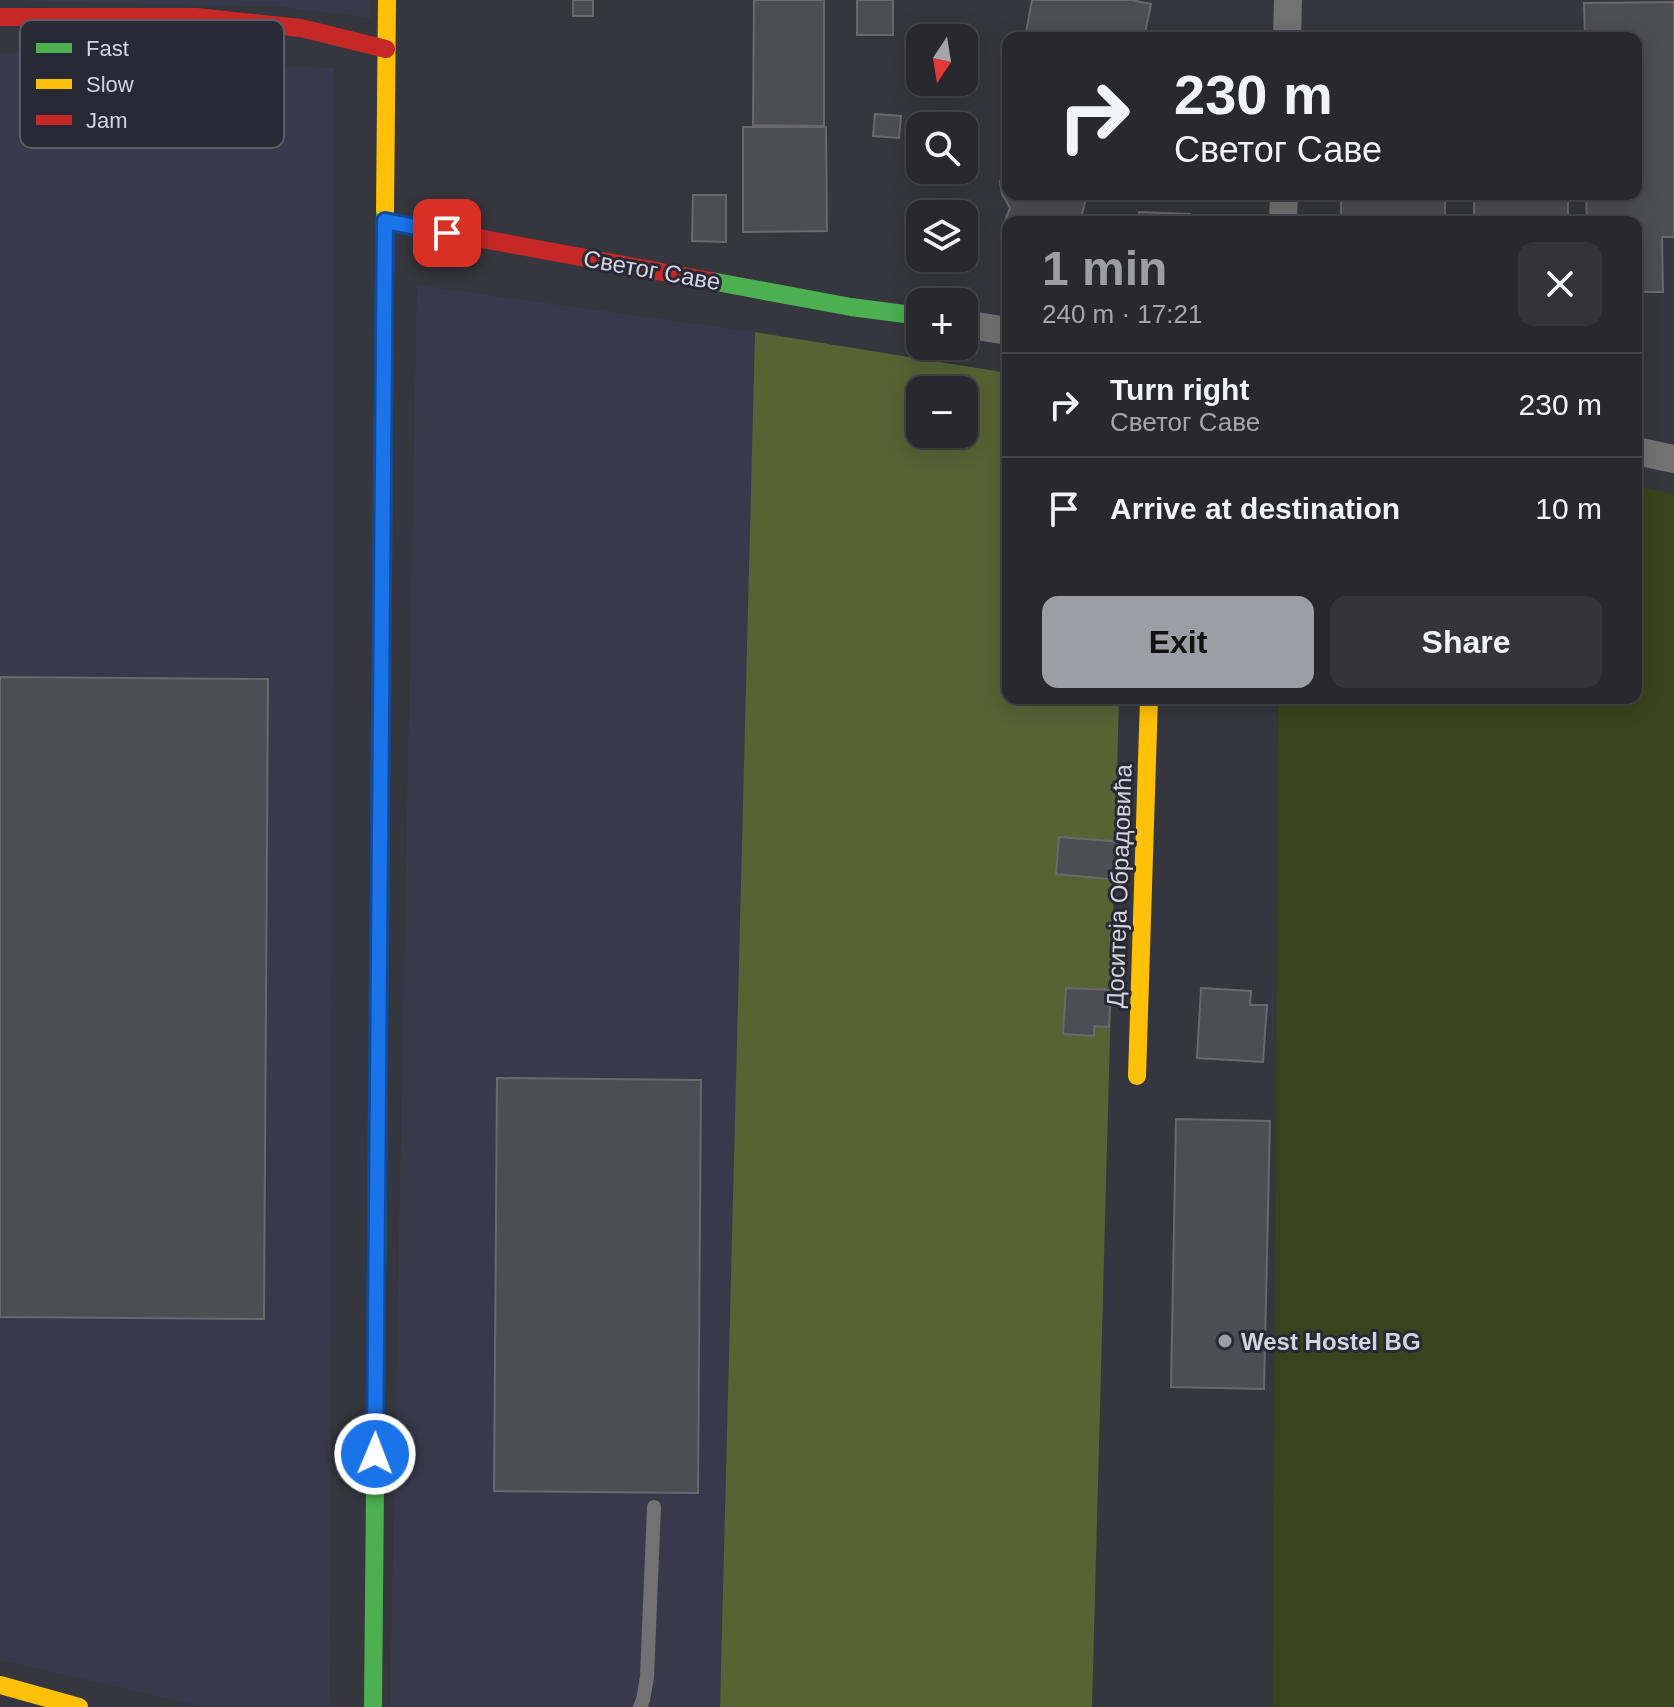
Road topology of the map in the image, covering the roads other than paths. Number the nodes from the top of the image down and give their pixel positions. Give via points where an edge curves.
1 (387, 0) edge
2 (1288, 0) edge
3 (0, 17) edge
4 (225, 20) edge
5 (284, 26) edge
6 (1287, 32) edge
7 (386, 49) junction
8 (385, 221) junction
9 (906, 314) edge
10 (978, 326) edge
11 (1002, 330) edge
12 (1642, 452) edge
13 (1674, 459) edge
14 (1149, 704) edge
15 (1137, 1076) dead end
16 (654, 1507) dead end
17 (0, 1685) edge
18 (79, 1707) edge
19 (373, 1707) edge
20 (640, 1707) edge

1 - 7 street
2 - 6 street
3 - 4 street
5 - 7 street
7 - 8 street
8 - 9 street, Светог Саве
8 - 19 street
10 - 11 street
12 - 13 street
14 - 15 street, Доситеја Обрадовића
16 - 20 lane via 647,1677
17 - 18 street

